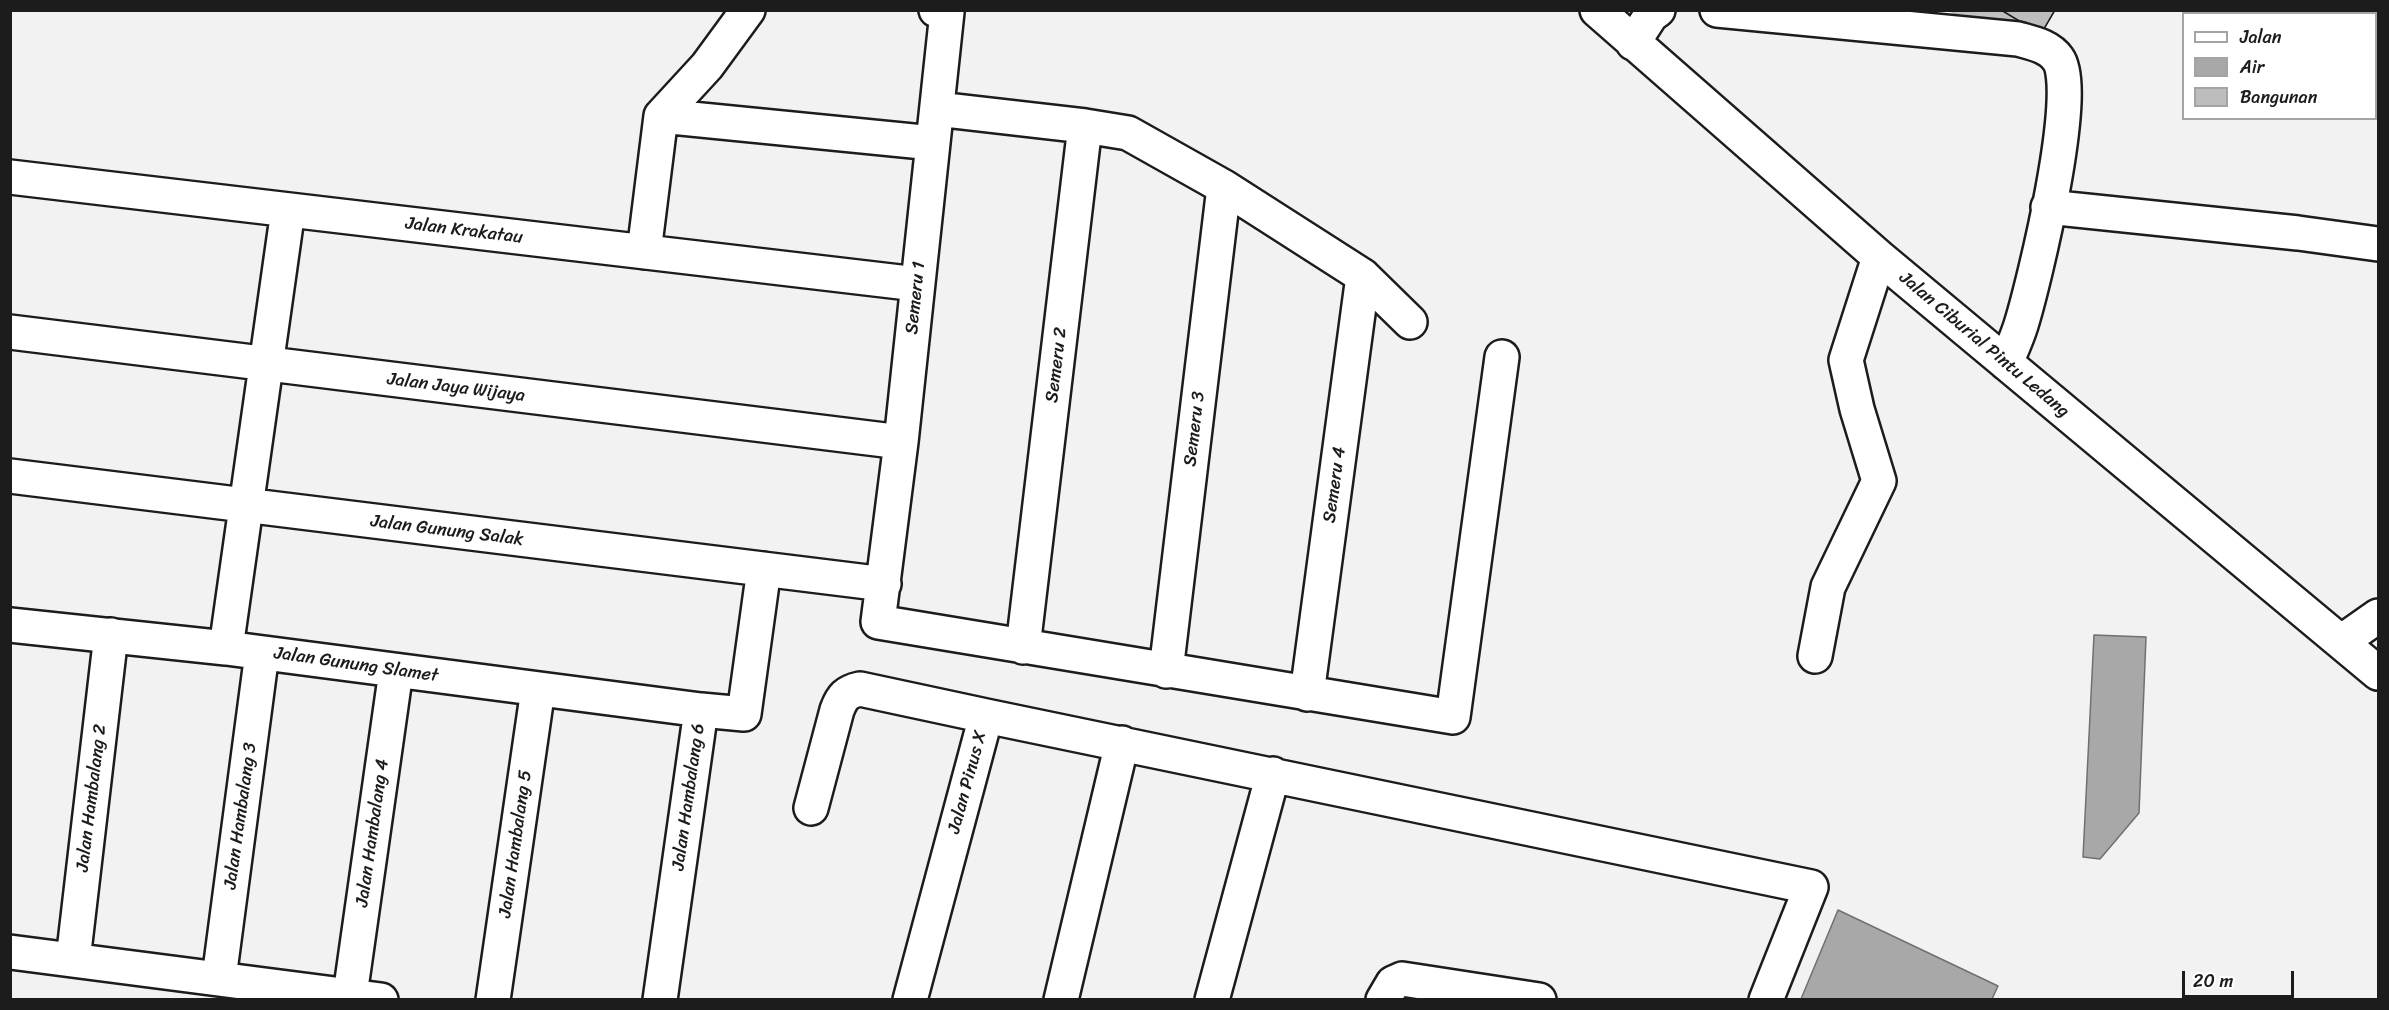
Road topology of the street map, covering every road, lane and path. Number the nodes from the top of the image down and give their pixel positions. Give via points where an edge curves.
1 (748, 10) edge
2 (1597, 10) edge
3 (1658, 10) edge
4 (1717, 10) edge
5 (942, 11) edge
6 (1633, 43) junction
7 (937, 110) junction
8 (661, 116) junction
9 (1085, 126) junction
10 (933, 143) junction
11 (10, 177) edge
12 (1224, 187) junction
13 (2048, 207) junction
14 (288, 210) junction
15 (2379, 244) edge
16 (644, 252) junction
17 (1879, 257) junction
18 (1363, 276) junction
19 (917, 284) junction
20 (1410, 322) dead end
21 (10, 332) edge
22 (1502, 357) dead end
23 (2006, 363) junction
24 (265, 365) junction
25 (901, 442) junction
26 (10, 476) edge
27 (245, 507) junction
28 (764, 570) junction
29 (884, 584) junction
30 (2379, 616) edge
31 (10, 625) edge
32 (111, 635) junction
33 (2341, 642) junction
34 (1023, 647) junction
35 (226, 648) junction
36 (262, 653) junction
37 (1815, 656) dead end
38 (396, 671) junction
39 (1166, 671) junction
40 (2379, 673) edge
41 (538, 689) junction
42 (1306, 693) junction
43 (701, 710) junction
44 (986, 716) junction
45 (1122, 743) junction
46 (1273, 774) junction
47 (811, 808) dead end
48 (10, 952) edge
49 (74, 960) junction
50 (219, 978) junction
51 (365, 997) edge
52 (493, 999) edge
53 (660, 999) edge
54 (910, 999) edge
55 (1061, 999) edge
56 (1212, 999) edge
57 (1383, 999) edge
58 (1539, 999) edge
59 (1766, 999) edge

1 - 8 street via 707,66
2 - 6 street, Jalan Ciburial Pintu Ledang
3 - 6 street
4 - 13 street via 1984,34 2043,46 2058,59 2064,74 2066,102
5 - 7 street, Semeru 1
6 - 17 street, Jalan Ciburial Pintu Ledang
7 - 9 street
7 - 10 street, Semeru 1
8 - 10 street
8 - 16 street
9 - 12 street via 1128,133
9 - 34 street, Semeru 2
10 - 19 street, Semeru 1
11 - 14 street, Jalan Krakatau
12 - 18 street
12 - 39 street, Semeru 3
13 - 15 street
13 - 23 street via 2032,287
14 - 16 street, Jalan Krakatau
14 - 24 street
16 - 19 street, Jalan Krakatau
17 - 23 street, Jalan Ciburial Pintu Ledang
17 - 37 street via 1846,360 1879,481 1828,587
18 - 20 street
18 - 42 street, Semeru 4
19 - 25 street, Semeru 1
21 - 24 street, Jalan Jaya Wijaya
22 - 42 street via 1453,717
23 - 33 street, Jalan Ciburial Pintu Ledang
24 - 25 street, Jalan Jaya Wijaya
24 - 27 street
25 - 29 street, Semeru 1
26 - 27 street, Jalan Gunung Salak
27 - 28 street, Jalan Gunung Salak
27 - 35 street
28 - 29 street, Jalan Gunung Salak
28 - 43 street, Jalan Hambalang 6 via 744,714
29 - 34 street, Semeru 1 via 878,622
30 - 33 street
31 - 32 street, Jalan Gunung Slamet
32 - 35 street, Jalan Gunung Slamet
32 - 49 street, Jalan Hambalang 2
33 - 40 street, Jalan Ciburial Pintu Ledang
34 - 39 street
35 - 36 street, Jalan Gunung Slamet
36 - 38 street, Jalan Gunung Slamet
36 - 50 street, Jalan Hambalang 3
38 - 41 street, Jalan Gunung Slamet
38 - 51 street, Jalan Hambalang 4
39 - 42 street
41 - 43 street, Jalan Gunung Slamet
41 - 52 street, Jalan Hambalang 5
43 - 53 street, Jalan Hambalang 6
44 - 45 street
44 - 47 street, Jalan Pinus X via 860,689 848,692 837,710
44 - 54 street, Jalan Pinus X
45 - 46 street
45 - 55 street
46 - 56 street
46 - 59 street via 1811,887
48 - 49 street
49 - 50 street
50 - 51 street
57 - 58 street via 1392,984 1402,979

